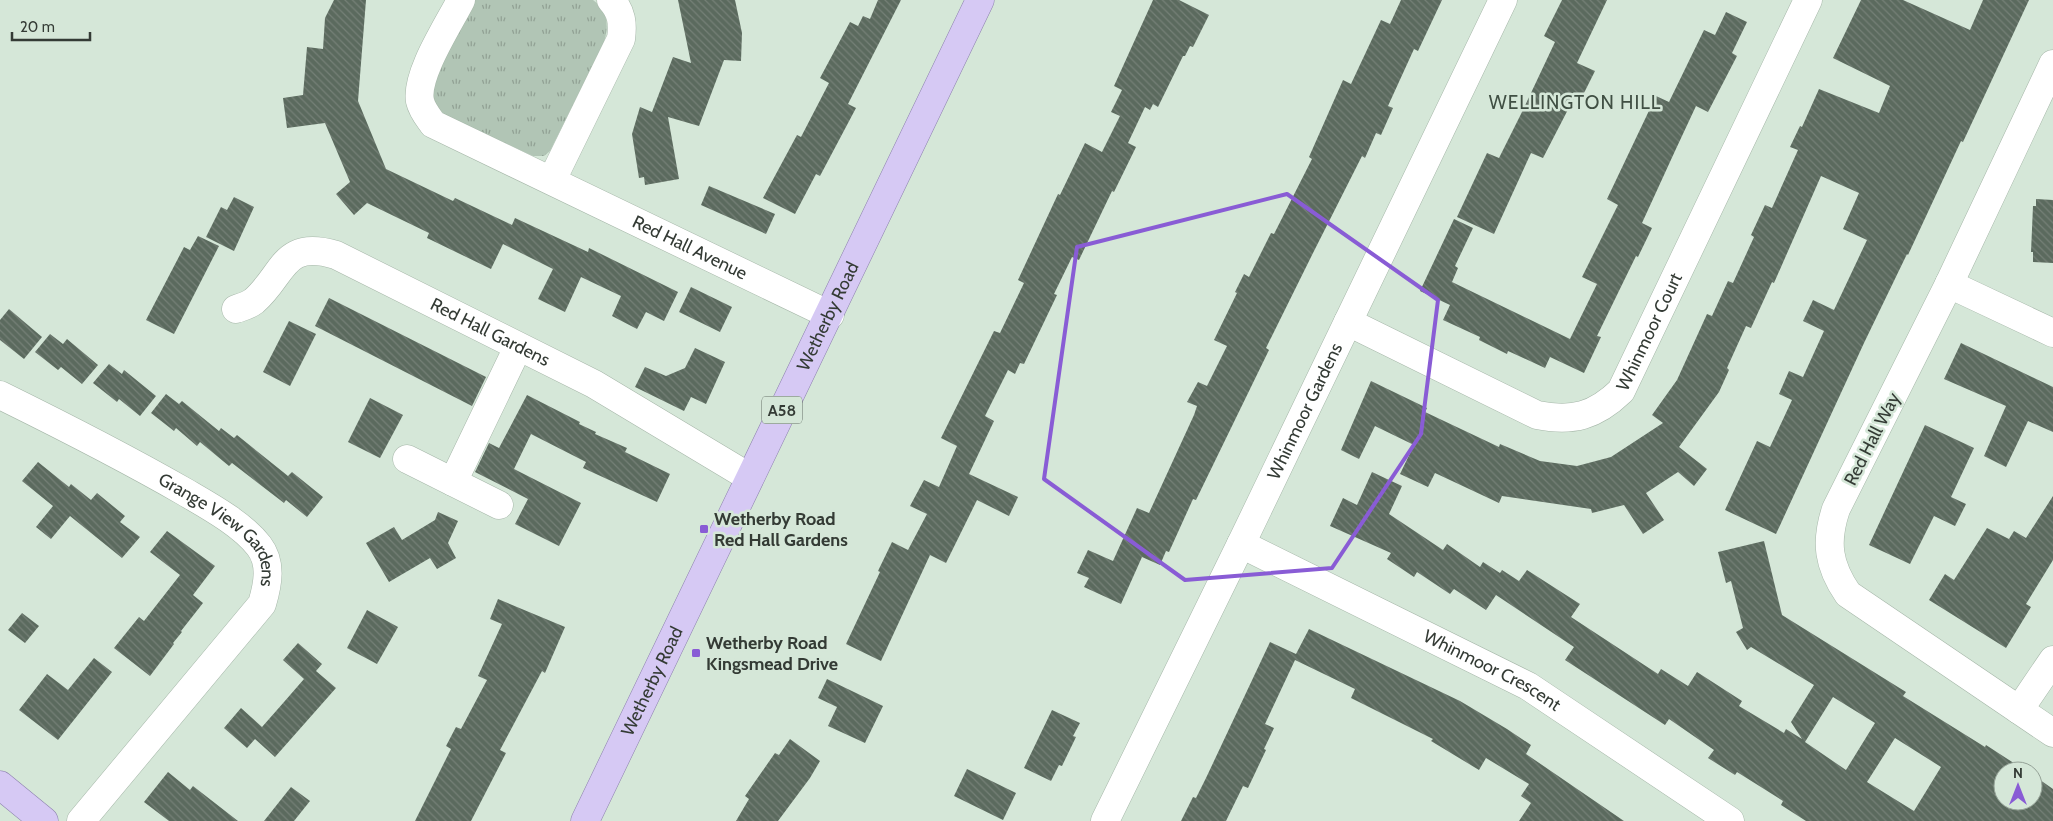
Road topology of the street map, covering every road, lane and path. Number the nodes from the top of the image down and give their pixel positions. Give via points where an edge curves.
1 (461, 0) edge
2 (611, 0) edge
3 (980, 0) edge
4 (1503, 0) edge
5 (1808, 0) edge
6 (2053, 64) edge
7 (552, 180) junction
8 (1949, 284) junction
9 (236, 309) dead end
10 (830, 315) junction
11 (1348, 322) junction
12 (2053, 333) edge
13 (518, 347) junction
14 (0, 395) edge
15 (407, 459) dead end
16 (749, 477) junction
17 (453, 482) junction
18 (498, 505) dead end
19 (1242, 544) junction
20 (2053, 660) edge
21 (2019, 710) junction
22 (2053, 733) edge
23 (0, 785) edge
24 (44, 821) edge
25 (81, 821) edge
26 (585, 821) edge
27 (1105, 821) edge
28 (1730, 821) edge

1 - 7 street, Red Hall Avenue via 423,73 419,87 425,114 433,124
2 - 7 street via 621,15 621,40
3 - 10 main road, Wetherby Road / A58
4 - 11 street, Whinmoor Gardens
5 - 11 street, Whinmoor Court via 1621,391 1608,404 1574,418 1537,415
6 - 8 street, Red Hall Way
7 - 10 street, Red Hall Avenue
8 - 12 street
8 - 21 street, Red Hall Way via 1836,510 1829,544 1831,562 1848,594
9 - 13 street, Red Hall Gardens via 252,302 265,290 280,267 292,257 306,251 321,251 336,255
10 - 16 main road, Wetherby Road / A58
11 - 19 street, Whinmoor Gardens
13 - 16 street, Red Hall Gardens via 594,384
13 - 17 street
14 - 25 street, Grange View Gardens via 123,456 205,504 246,532 260,547 267,565 268,585 262,604
15 - 17 street
16 - 26 main road, Wetherby Road / A58
17 - 18 street
19 - 27 street, Whinmoor Gardens
19 - 28 street, Whinmoor Crescent via 1528,686
20 - 21 street
21 - 22 street, Red Hall Way
23 - 24 main road

